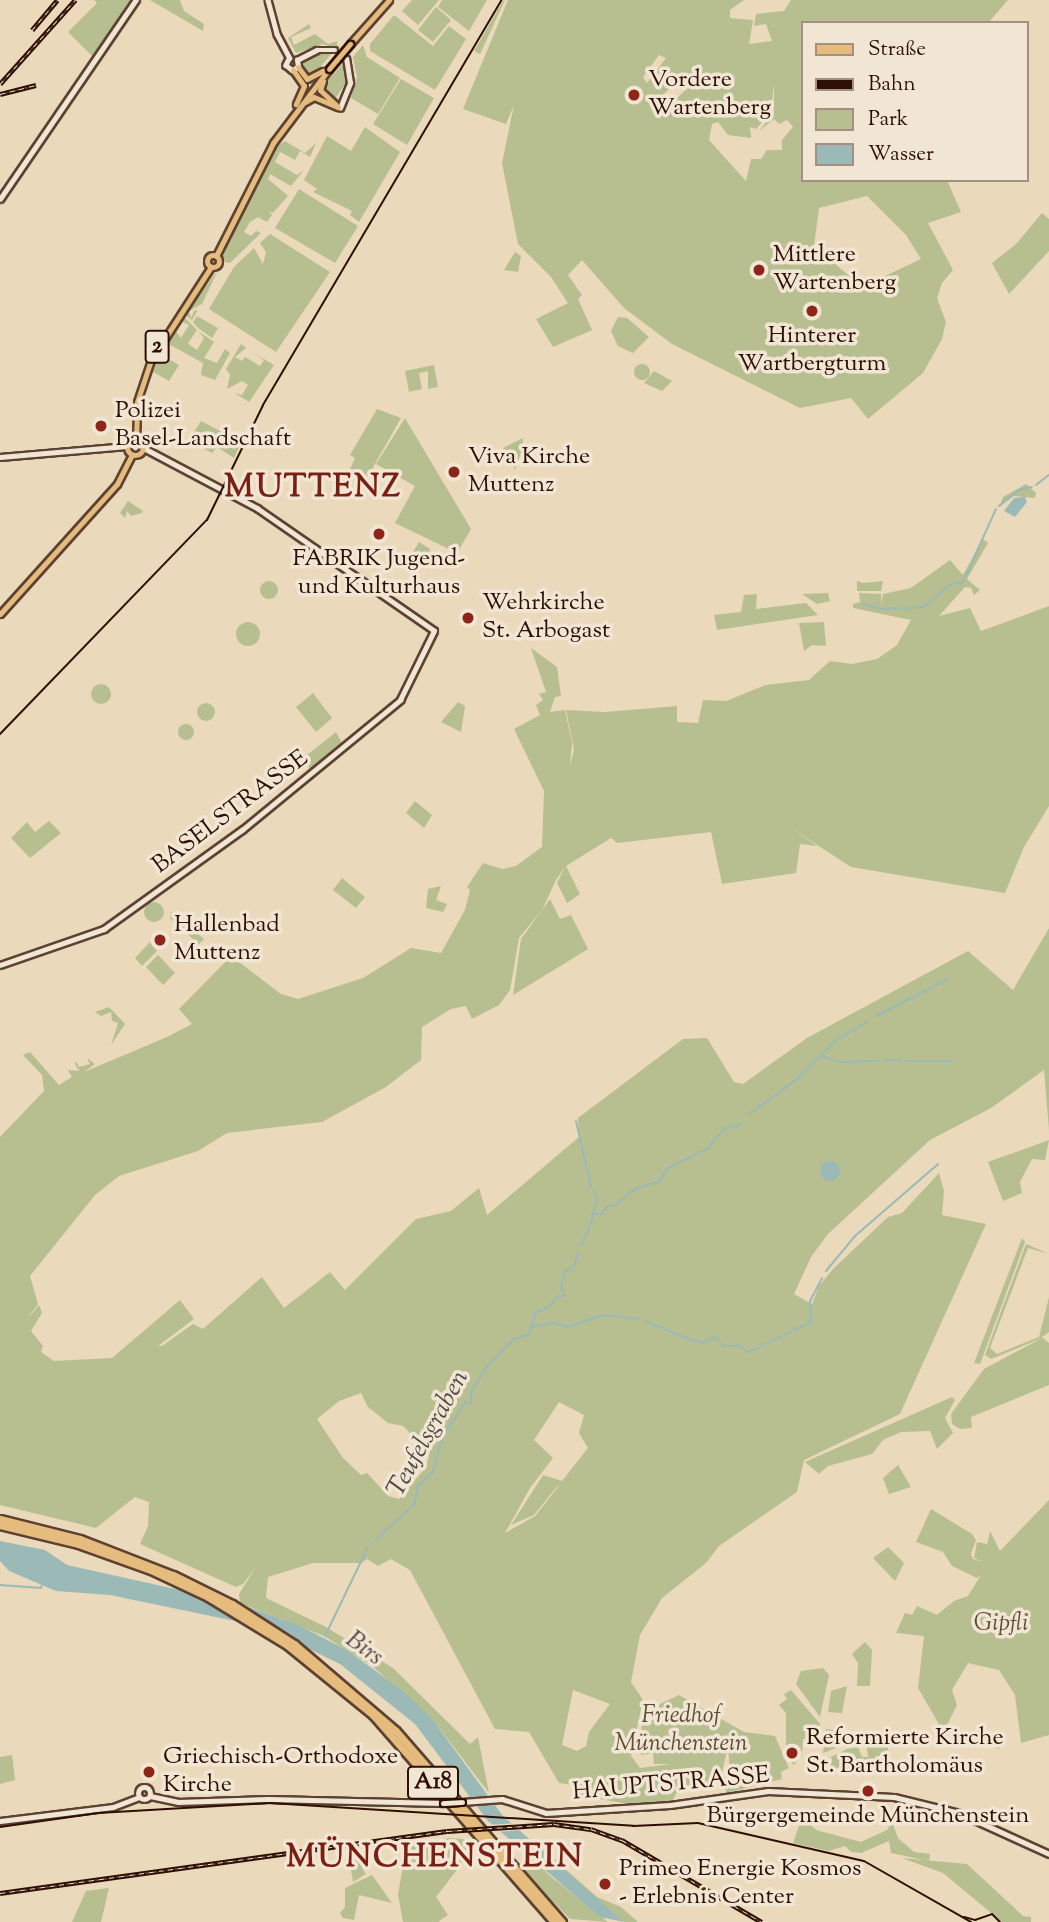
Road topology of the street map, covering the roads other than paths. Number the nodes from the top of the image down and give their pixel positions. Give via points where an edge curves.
1 (136, 0) edge
2 (268, 0) edge
3 (389, 0) edge
4 (335, 50) dead end
5 (290, 58) junction
6 (346, 59) dead end
7 (296, 66) junction
8 (329, 69) junction
9 (339, 107) junction
10 (280, 131) junction
11 (0, 199) edge
12 (136, 440) junction
13 (127, 446) junction
14 (143, 448) junction
15 (132, 455) junction
16 (0, 457) edge
17 (0, 614) edge
18 (0, 965) edge
19 (0, 1519) edge
20 (2, 1526) edge
21 (150, 1796) junction
22 (139, 1797) junction
23 (0, 1821) edge
24 (1049, 1854) edge
25 (554, 1922) edge
26 (562, 1922) edge

1 - 11 street
2 - 5 street via 276,34
3 - 8 main road, bridge
4 - 7 street via 317,50
5 - 7 street
5 - 7 street via 286,66
6 - 9 street via 350,83
7 - 8 main road via 311,80
7 - 10 main road via 304,86
8 - 9 main road via 320,90
8 - 10 main road
9 - 10 main road via 309,98
10 - 12 main road, 2 via 216,256 208,258 211,267 150,360 137,402
12 - 13 main road
12 - 14 main road
13 - 15 main road
13 - 16 street
14 - 15 main road
14 - 18 street, BASELSTRASSE via 258,509 435,631 400,700 242,830 104,929
15 - 17 main road via 117,484
19 - 26 highway, A18 via 80,1539 191,1583 250,1615 321,1664 420,1756
20 - 25 highway, A18 via 78,1544 174,1580 301,1655 402,1746
21 - 22 main road
21 - 22 main road via 144,1787
21 - 24 main road, HAUPTSTRASSE, bridge via 178,1802 496,1799 546,1813 645,1807 768,1791 894,1797 959,1813
22 - 23 main road via 113,1807

